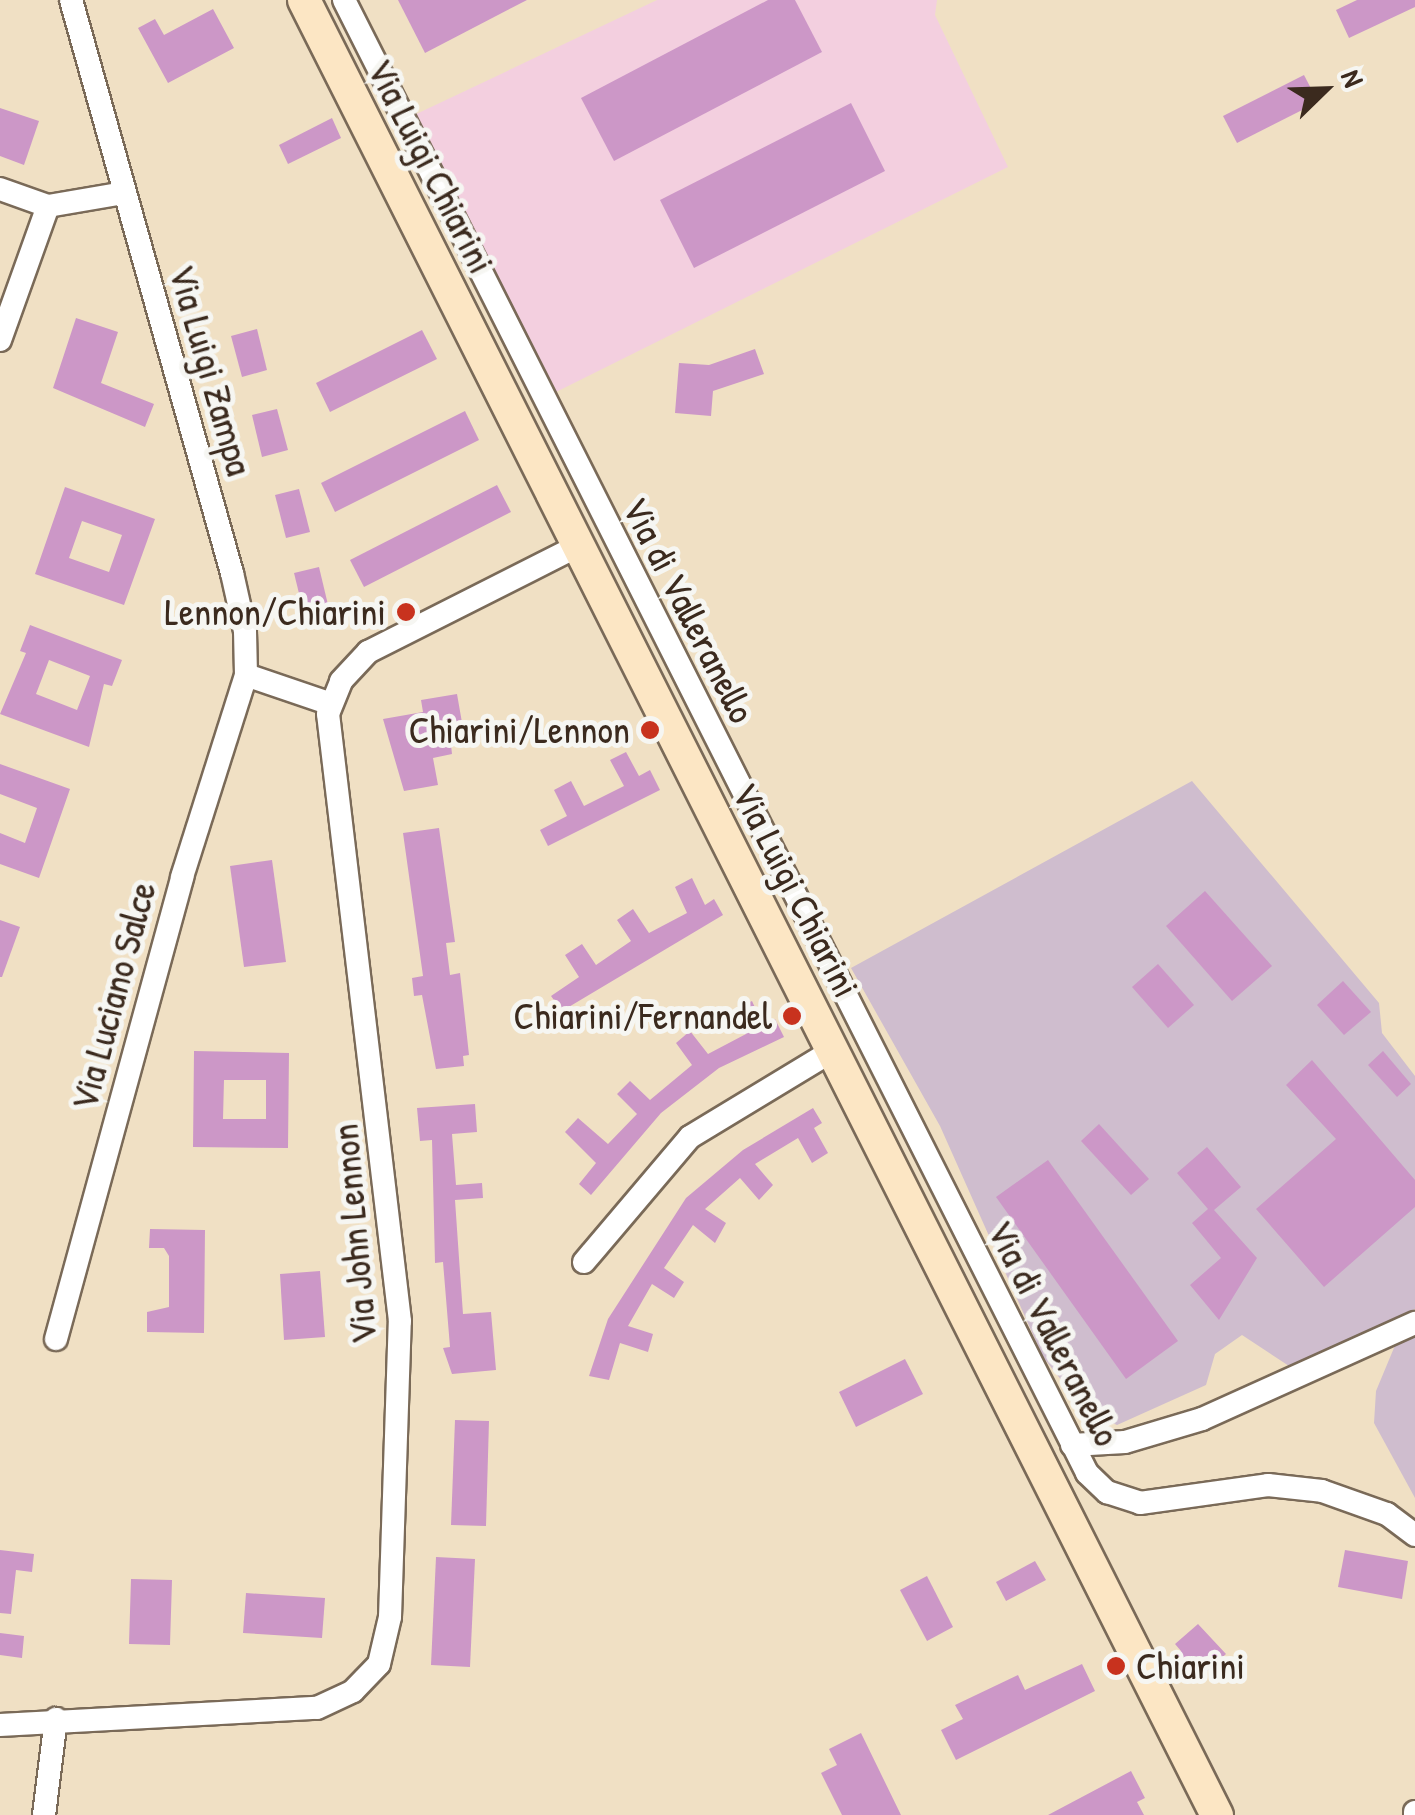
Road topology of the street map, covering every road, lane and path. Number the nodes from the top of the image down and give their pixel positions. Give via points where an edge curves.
1 (71, 0) edge
2 (304, 0) edge
3 (344, 0) edge
4 (0, 190) edge
5 (124, 193) junction
6 (48, 206) junction
7 (0, 340) edge
8 (578, 546) junction
9 (246, 675) junction
10 (330, 704) junction
11 (832, 1050) junction
12 (584, 1262) dead end
13 (1415, 1323) edge
14 (56, 1339) dead end
15 (1072, 1445) junction
16 (1415, 1535) edge
17 (56, 1719) junction
18 (0, 1726) edge
19 (44, 1815) edge
20 (1217, 1815) edge

1 - 5 street, Via Luigi Zampa
2 - 8 street, Via Luigi Chiarini
3 - 15 street, Via di Valleranello
4 - 6 street
5 - 6 street
5 - 9 street, Via Luigi Zampa via 240,606
6 - 7 street
8 - 10 street via 377,646 350,668
8 - 11 street, Via Luigi Chiarini
9 - 10 street
9 - 14 street, Via Luciano Salce via 182,876
10 - 17 street, Via John Lennon via 329,743 399,1310 400,1416 386,1648 368,1678 317,1708
11 - 12 street via 690,1137
11 - 20 street, Via Luigi Chiarini
13 - 15 street via 1202,1419 1125,1442
15 - 16 street, Via di Valleranello via 1096,1483 1126,1500 1300,1486 1387,1514
17 - 18 street, Via John Lennon
17 - 19 street

